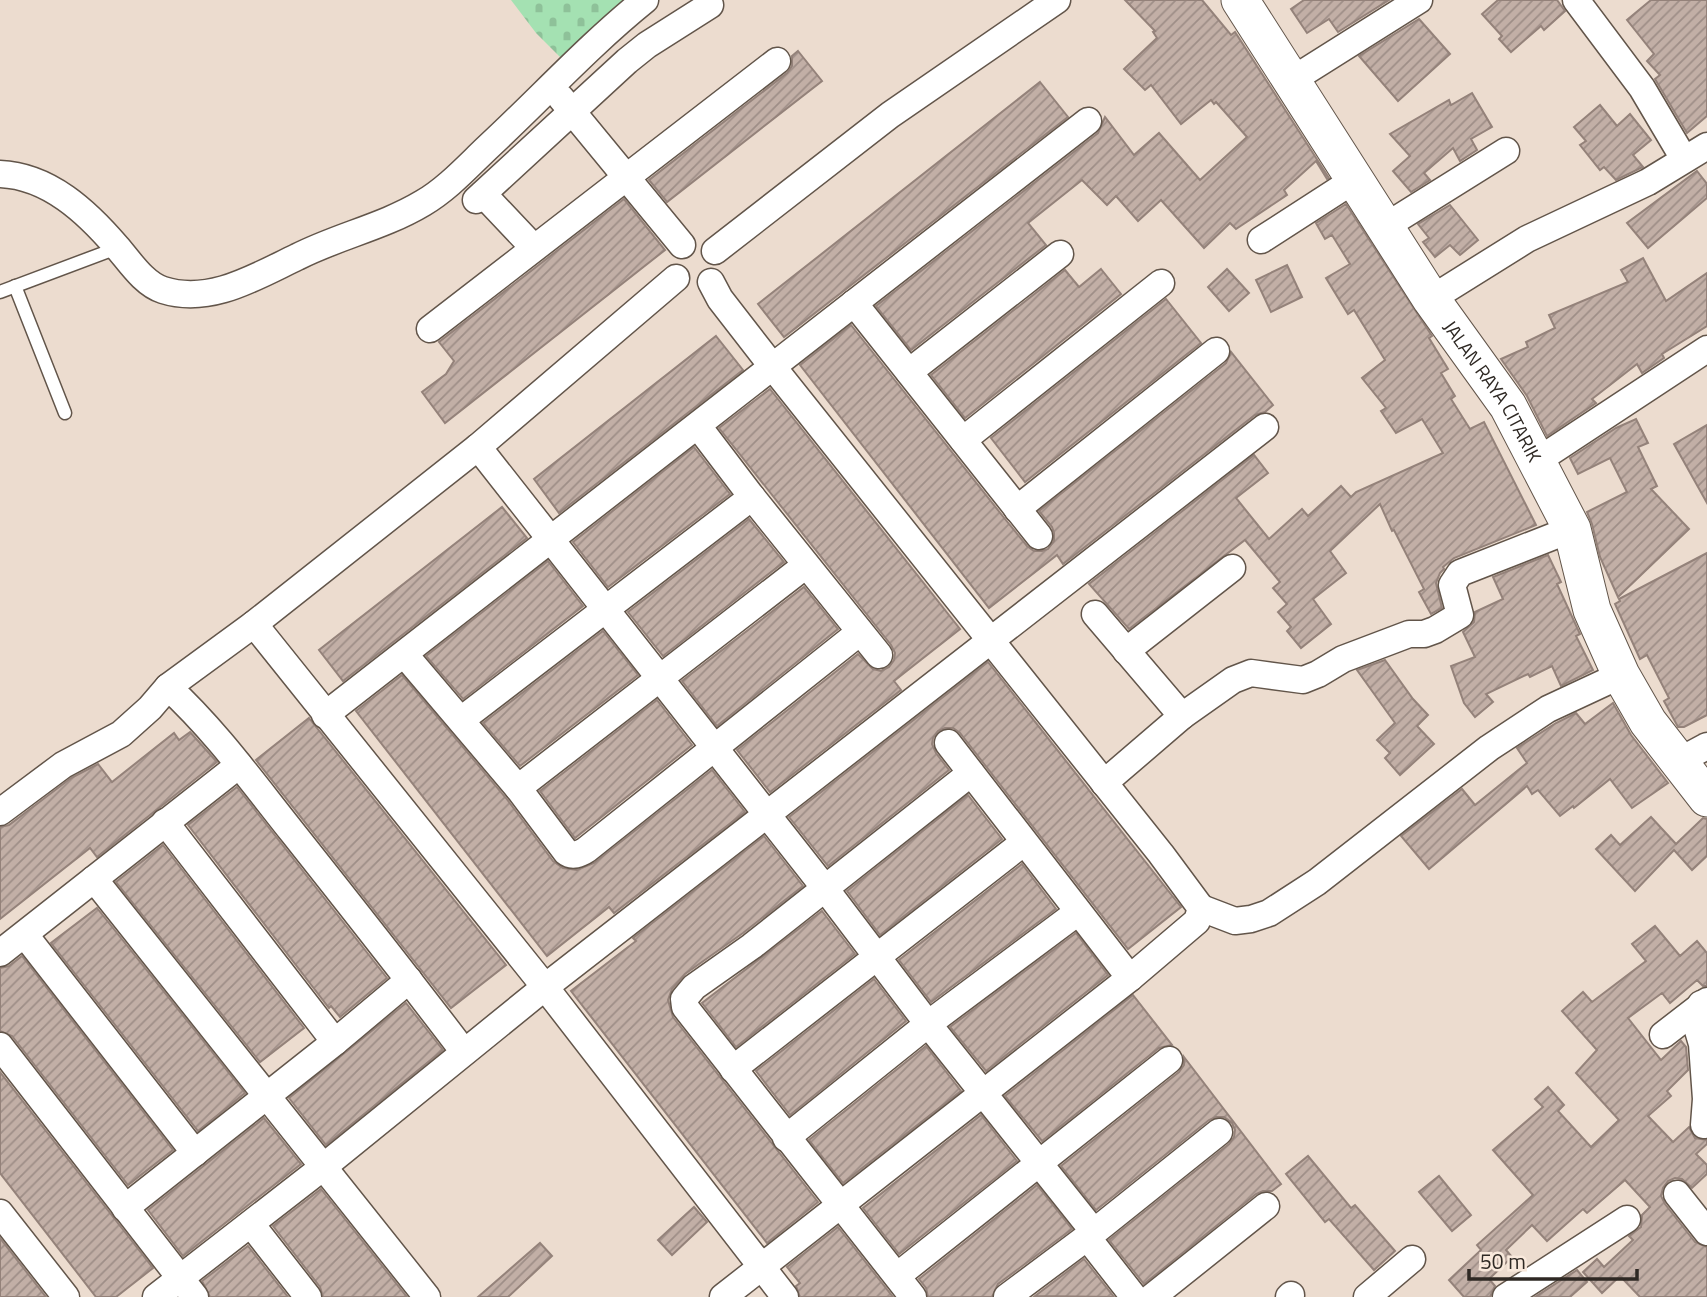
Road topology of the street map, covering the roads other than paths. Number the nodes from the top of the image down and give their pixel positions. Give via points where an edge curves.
1 (645, 0) edge
2 (1057, 0) edge
3 (1240, 0) edge
4 (1419, 0) edge
5 (1576, 0) edge
6 (710, 5) dead end
7 (777, 61) dead end
8 (1292, 80) junction
9 (550, 86) junction
10 (573, 111) junction
11 (1088, 121) dead end
12 (1707, 145) edge
13 (1506, 151) dead end
14 (1684, 159) junction
15 (0, 174) edge
16 (626, 177) junction
17 (1354, 180) junction
18 (1386, 226) junction
19 (1261, 240) dead end
20 (682, 245) junction
21 (118, 248) junction
22 (534, 248) junction
23 (715, 251) junction
24 (1060, 254) dead end
25 (676, 278) junction
26 (711, 282) junction
27 (1161, 283) dead end
28 (15, 286) junction
29 (0, 292) edge
30 (1431, 299) junction
31 (854, 303) junction
32 (430, 329) dead end
33 (1707, 349) edge
34 (1216, 351) dead end
35 (772, 366) junction
36 (909, 372) junction
37 (65, 413) dead end
38 (698, 426) junction
39 (1265, 427) dead end
40 (963, 440) junction
41 (478, 447) junction
42 (1537, 461) junction
43 (752, 497) junction
44 (1017, 509) junction
45 (1572, 529) junction
46 (1039, 536) dead end
47 (550, 539) junction
48 (806, 565) junction
49 (1232, 568) dead end
50 (606, 608) junction
51 (1095, 614) dead end
52 (254, 624) junction
53 (860, 632) junction
54 (992, 640) junction
55 (1126, 652) junction
56 (405, 654) junction
57 (878, 655) dead end
58 (1621, 675) junction
59 (658, 678) junction
60 (168, 687) junction
61 (325, 715) junction
62 (1182, 716) junction
63 (461, 720) junction
64 (948, 743) dead end
65 (714, 748) junction
66 (1693, 753) edge
67 (239, 765) junction
68 (971, 772) junction
69 (1104, 783) junction
70 (518, 788) junction
71 (1707, 798) edge
72 (0, 812) edge
73 (766, 816) junction
74 (166, 821) junction
75 (1023, 842) junction
76 (94, 879) junction
77 (824, 887) junction
78 (1201, 908) junction
79 (1078, 912) junction
80 (25, 935) junction
81 (0, 953) edge
82 (876, 956) junction
83 (1130, 978) junction
84 (409, 980) junction
85 (545, 987) junction
86 (1704, 1002) edge
87 (928, 1024) junction
88 (1663, 1035) dead end
89 (335, 1042) junction
90 (0, 1046) edge
91 (464, 1052) junction
92 (1169, 1060) dead end
93 (733, 1069) junction
94 (983, 1094) junction
95 (266, 1097) junction
96 (1704, 1125) dead end
97 (1219, 1132) dead end
98 (786, 1138) junction
99 (195, 1153) junction
100 (1041, 1163) junction
101 (322, 1168) junction
102 (1677, 1194) dead end
103 (840, 1205) junction
104 (1266, 1206) dead end
105 (125, 1208) junction
106 (0, 1213) edge
107 (1627, 1219) dead end
108 (251, 1224) junction
109 (1707, 1231) edge
110 (1090, 1235) junction
111 (1412, 1259) dead end
112 (761, 1267) junction
113 (897, 1276) junction
114 (188, 1288) edge
115 (1015, 1295) edge
116 (66, 1297) edge
117 (156, 1297) edge
118 (308, 1297) edge
119 (427, 1297) edge
120 (723, 1297) edge
121 (785, 1297) edge
122 (913, 1297) edge
123 (1134, 1297) edge
124 (1152, 1297) edge
125 (1367, 1297) edge
126 (1506, 1297) edge

1 - 9 street
2 - 23 street via 890,115
3 - 8 street, JALAN RAYA CITARIK
4 - 8 street
5 - 14 street via 1642,88
6 - 10 street via 647,45
7 - 16 street
8 - 17 street, JALAN RAYA CITARIK
9 - 10 street
9 - 21 street via 424,203 262,276 204,295 178,295 158,289
10 - 16 street
10 - 22 street via 479,197
11 - 31 street
12 - 14 street
13 - 18 street
14 - 30 street via 1648,182 1527,239
15 - 21 street via 13,174 57,191
16 - 20 street
16 - 22 street
17 - 18 street, JALAN RAYA CITARIK
17 - 19 street
18 - 30 street, JALAN RAYA CITARIK
20 - 23 street via 700,241
20 - 25 street via 672,261
21 - 28 lane
22 - 32 street
23 - 26 street via 718,273
24 - 36 street
25 - 26 street via 693,288
25 - 41 street
26 - 35 street
27 - 40 street
28 - 29 lane
28 - 37 lane
30 - 42 street, JALAN RAYA CITARIK via 1508,406
31 - 35 street
31 - 36 street
33 - 42 street
34 - 44 street
35 - 38 street
35 - 54 street
36 - 40 street
38 - 43 street
38 - 47 street
39 - 54 street
40 - 44 street
41 - 47 street
41 - 52 street
42 - 45 street, JALAN RAYA CITARIK
43 - 48 street
43 - 50 street
44 - 46 street
45 - 58 street, JALAN RAYA CITARIK via 1592,610
45 - 62 street via 1460,573 1452,585 1460,615 1435,630 1409,634 1343,659 1304,680 1251,673 1233,680
47 - 50 street
47 - 56 street
48 - 53 street
48 - 59 street
49 - 55 street
50 - 59 street
50 - 63 street
51 - 55 street
52 - 60 street
52 - 61 street
53 - 57 street
53 - 65 street
54 - 69 street
54 - 73 street
55 - 62 street
56 - 61 street
56 - 63 street
58 - 66 street, JALAN RAYA CITARIK via 1648,722
58 - 78 street via 1548,709 1489,748 1269,913 1235,922
59 - 65 street
59 - 70 street
60 - 67 street
60 - 72 street via 121,734 63,765
61 - 85 street
62 - 69 street
63 - 70 street
64 - 68 street
65 - 70 street via 580,854 566,852
65 - 73 street
66 - 71 street, JALAN RAYA CITARIK
67 - 74 street
67 - 84 street
68 - 75 street
68 - 77 street
69 - 78 street
73 - 77 street
73 - 85 street
74 - 76 street
74 - 89 street
75 - 79 street
75 - 82 street
76 - 80 street
76 - 95 street
77 - 82 street
77 - 93 street via 684,999 685,1007
78 - 83 street via 1198,920
79 - 83 street
79 - 87 street
80 - 81 street
80 - 99 street
82 - 87 street
82 - 93 street
83 - 94 street
84 - 89 street
84 - 91 street
85 - 91 street
85 - 112 street
86 - 88 street
86 - 96 street via 1697,1027 1704,1071
87 - 94 street
87 - 98 street
89 - 95 street
90 - 105 street
91 - 101 street
92 - 100 street
93 - 98 street
94 - 100 street
94 - 103 street
95 - 99 street
95 - 101 street
97 - 110 street
98 - 103 street
99 - 105 street
100 - 110 street
100 - 113 street
101 - 108 street
101 - 119 street
102 - 109 street
103 - 112 street
103 - 113 street
104 - 124 street
105 - 114 street
106 - 116 street
107 - 126 street
108 - 114 street
108 - 118 street
110 - 115 street
110 - 123 street
111 - 125 street
112 - 120 street
112 - 121 street
113 - 122 street
114 - 117 street

